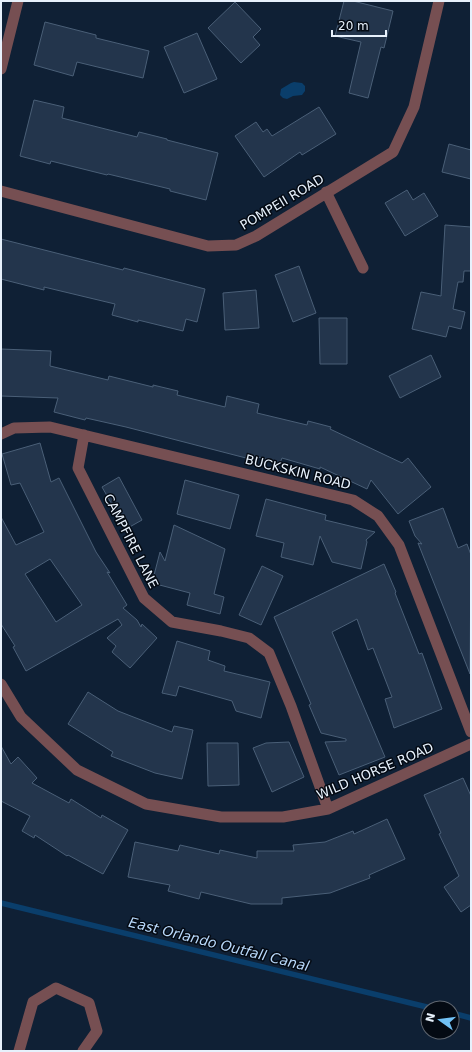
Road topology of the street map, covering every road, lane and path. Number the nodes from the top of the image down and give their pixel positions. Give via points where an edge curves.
1 (18, 1) edge
2 (439, 1) edge
3 (1, 70) edge
4 (1, 191) edge
5 (326, 192) junction
6 (363, 268) dead end
7 (1, 434) edge
8 (84, 435) junction
9 (1, 684) edge
10 (471, 732) edge
11 (471, 744) edge
12 (328, 809) junction
13 (19, 1051) edge
14 (83, 1051) edge

1 - 3 street
2 - 5 street, POMPEII ROAD via 414,107 393,152
4 - 5 street, POMPEII ROAD via 208,246 236,245 256,236
5 - 6 street
7 - 8 street, BUCKSKIN ROAD via 14,428 50,427
8 - 10 street, BUCKSKIN ROAD via 354,500 378,516 399,545
8 - 12 street, CAMPFIRE LANE via 78,468 144,598 172,622 248,638 269,653 292,706
9 - 12 street, WILD HORSE ROAD via 20,717 77,770 146,804 221,817 283,817
11 - 12 street, WILD HORSE ROAD
13 - 14 street via 33,1002 56,988 88,1003 97,1030

